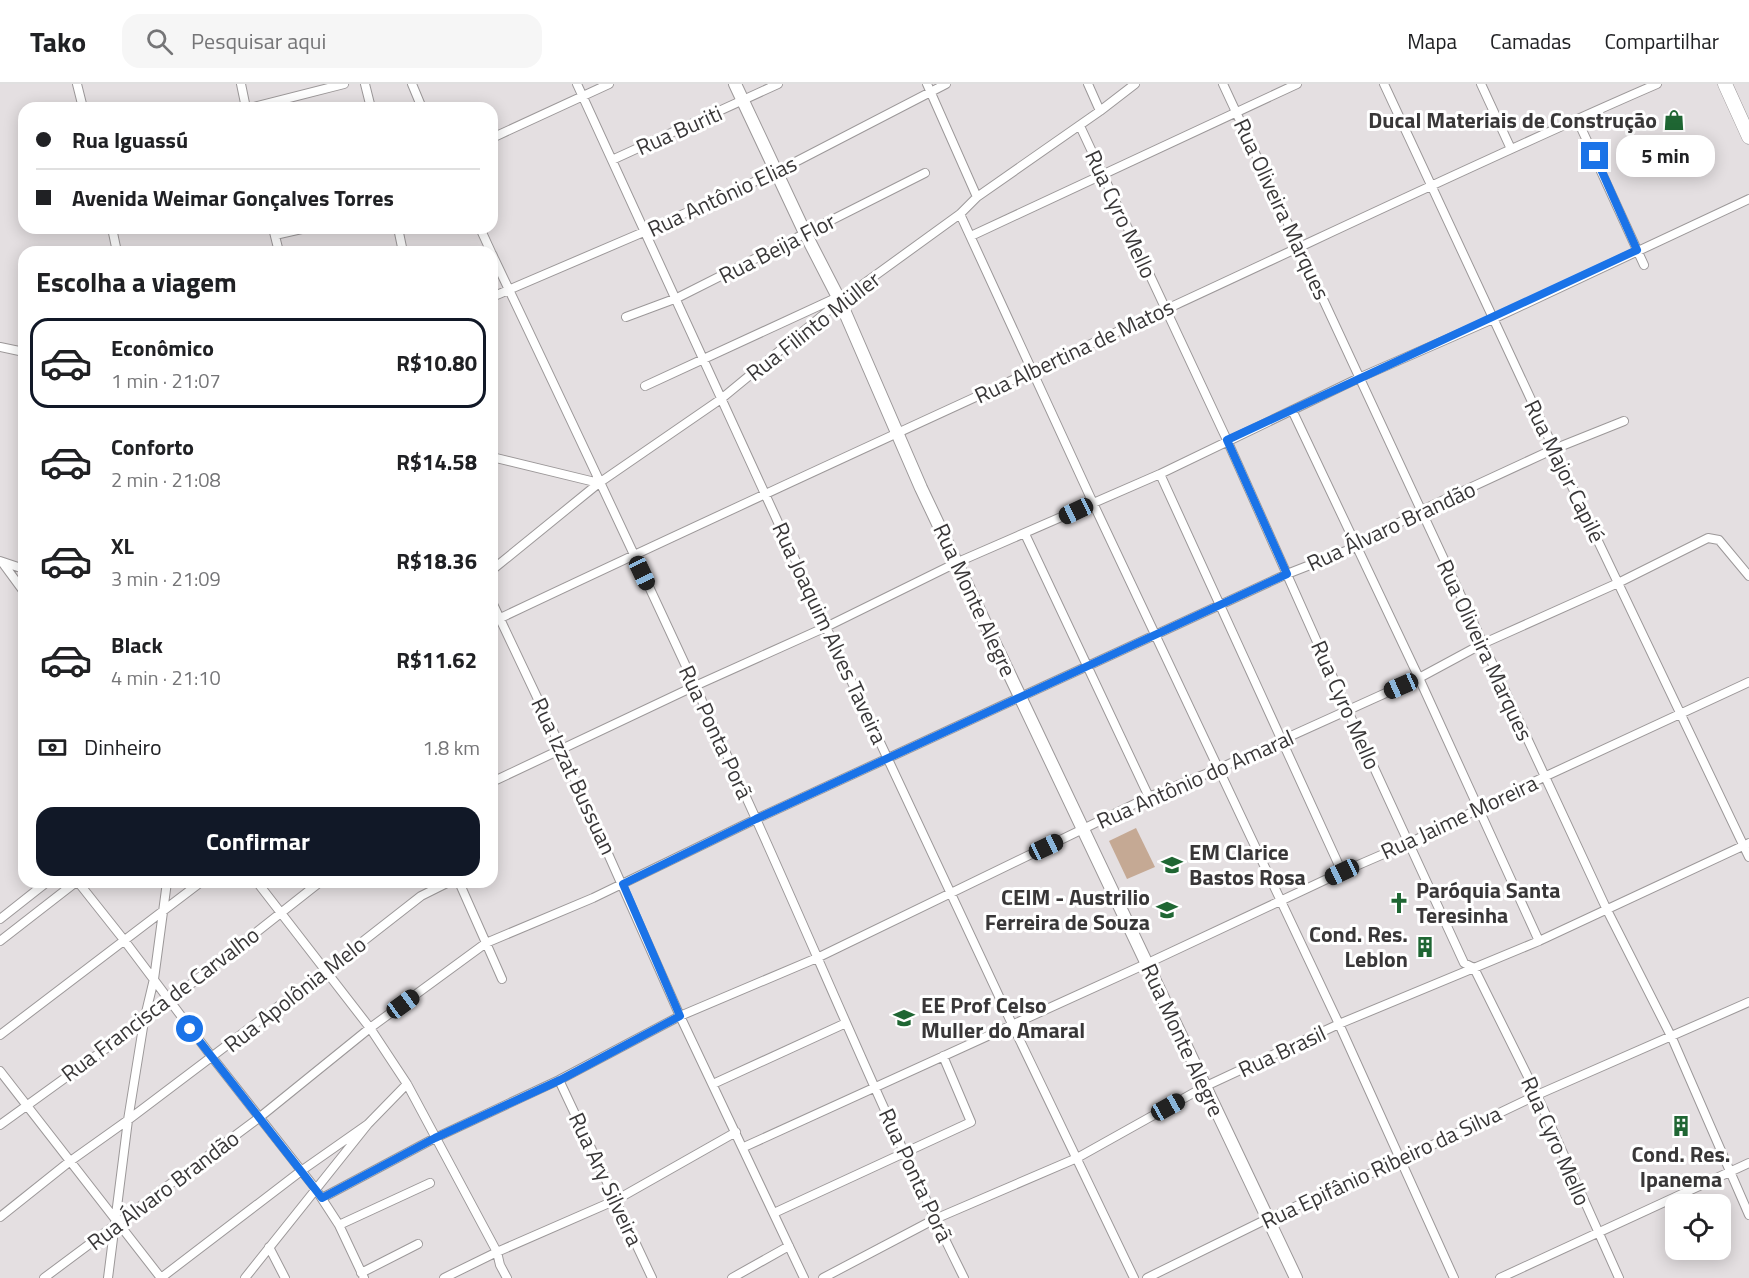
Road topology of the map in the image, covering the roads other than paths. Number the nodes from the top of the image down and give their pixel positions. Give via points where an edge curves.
1 (77, 84) edge
2 (240, 84) edge
3 (344, 84) edge
4 (365, 84) edge
5 (412, 84) edge
6 (577, 84) edge
7 (609, 84) edge
8 (735, 84) edge
9 (777, 84) edge
10 (946, 84) edge
11 (1088, 84) edge
12 (1135, 84) edge
13 (1223, 84) edge
14 (1297, 84) edge
15 (1384, 84) edge
16 (1481, 84) edge
17 (1657, 84) edge
18 (1725, 84) edge
19 (928, 88) edge
20 (583, 97) junction
21 (743, 101) junction
22 (82, 102) edge
23 (246, 102) edge
24 (272, 102) edge
25 (370, 102) edge
26 (420, 102) edge
27 (1100, 111) junction
28 (1236, 113) junction
29 (1578, 119) junction
30 (1080, 126) junction
31 (498, 135) edge
32 (1749, 137) edge
33 (1511, 149) junction
34 (612, 159) junction
35 (776, 172) junction
36 (925, 174) dead end
37 (1104, 176) junction
38 (1432, 184) junction
39 (977, 197) junction
40 (1749, 199) edge
41 (960, 214) junction
42 (646, 231) junction
43 (805, 233) junction
44 (971, 236) junction
45 (1300, 247) junction
46 (1637, 250) junction
47 (498, 266) edge
48 (1644, 266) dead end
49 (509, 289) junction
50 (498, 294) edge
51 (677, 298) junction
52 (839, 299) junction
53 (1165, 310) junction
54 (626, 317) dead end
55 (1492, 319) junction
56 (0, 346) edge
57 (18, 350) edge
58 (704, 360) junction
59 (1032, 369) junction
60 (1361, 377) junction
61 (645, 386) dead end
62 (721, 399) junction
63 (1292, 410) junction
64 (1624, 421) dead end
65 (897, 433) junction
66 (1227, 440) junction
67 (1554, 449) junction
68 (498, 459) edge
69 (1160, 474) junction
70 (599, 483) junction
71 (765, 494) junction
72 (1094, 503) junction
73 (1420, 511) junction
74 (1025, 534) junction
75 (1356, 547) junction
76 (634, 554) junction
77 (1, 562) edge
78 (958, 562) junction
79 (498, 565) edge
80 (18, 567) edge
81 (1287, 574) junction
82 (1749, 576) edge
83 (1618, 583) junction
84 (18, 584) edge
85 (1221, 606) junction
86 (498, 619) edge
87 (498, 624) edge
88 (826, 627) junction
89 (1155, 634) junction
90 (1482, 644) junction
91 (1087, 668) junction
92 (1419, 678) junction
93 (1749, 682) edge
94 (694, 686) junction
95 (1021, 698) junction
96 (1347, 709) junction
97 (1680, 714) junction
98 (1282, 739) junction
99 (562, 750) junction
100 (889, 758) junction
101 (1218, 769) junction
102 (1544, 777) junction
103 (498, 779) edge
104 (1149, 797) junction
105 (1478, 809) junction
106 (756, 819) junction
107 (1084, 829) junction
108 (1409, 843) junction
109 (1746, 844) edge
110 (1749, 857) edge
111 (1342, 872) junction
112 (623, 884) junction
113 (39, 888) edge
114 (69, 888) edge
115 (82, 888) edge
116 (166, 888) edge
117 (193, 888) edge
118 (261, 888) edge
119 (312, 888) edge
120 (436, 888) edge
121 (462, 888) edge
122 (951, 892) junction
123 (1280, 901) junction
124 (164, 910) junction
125 (1607, 910) junction
126 (280, 912) junction
127 (0, 919) edge
128 (124, 940) junction
129 (0, 941) edge
130 (1539, 941) junction
131 (486, 943) junction
132 (818, 958) junction
133 (1148, 963) junction
134 (1474, 968) junction
135 (325, 971) junction
136 (154, 979) junction
137 (502, 979) dead end
138 (169, 1000) junction
139 (1749, 1002) edge
140 (680, 1016) junction
141 (144, 1021) junction
142 (846, 1023) junction
143 (1012, 1024) junction
144 (1339, 1024) junction
145 (370, 1028) junction
146 (0, 1035) edge
147 (1672, 1038) junction
148 (943, 1056) junction
149 (212, 1057) junction
150 (0, 1071) edge
151 (560, 1080) junction
152 (407, 1084) junction
153 (713, 1084) junction
154 (1204, 1087) junction
155 (875, 1088) junction
156 (1537, 1095) junction
157 (27, 1104) junction
158 (260, 1117) junction
159 (128, 1120) junction
160 (368, 1124) junction
161 (0, 1125) edge
162 (736, 1132) junction
163 (435, 1138) junction
164 (744, 1147) junction
165 (905, 1152) junction
166 (1077, 1158) junction
167 (1401, 1160) junction
168 (69, 1162) junction
169 (1749, 1163) edge
170 (301, 1171) junction
171 (1729, 1172) junction
172 (430, 1183) dead end
173 (315, 1188) junction
174 (322, 1198) junction
175 (616, 1200) junction
176 (774, 1213) junction
177 (1749, 1215) edge
178 (0, 1216) edge
179 (935, 1219) junction
180 (1267, 1219) junction
181 (116, 1223) junction
182 (339, 1225) junction
183 (1598, 1233) junction
184 (418, 1244) dead end
185 (789, 1246) junction
186 (269, 1247) junction
187 (497, 1252) junction
188 (467, 1268) junction
189 (363, 1275) edge
190 (44, 1278) edge
191 (108, 1278) edge
192 (161, 1278) edge
193 (245, 1278) edge
194 (285, 1278) edge
195 (444, 1278) edge
196 (472, 1278) edge
197 (507, 1278) edge
198 (652, 1278) edge
199 (732, 1278) edge
200 (804, 1278) edge
201 (824, 1278) edge
202 (964, 1278) edge
203 (1134, 1278) edge
204 (1147, 1278) edge
205 (1296, 1278) edge
206 (1454, 1278) edge
207 (1500, 1278) edge
208 (1619, 1278) edge

1 - 22 street
2 - 23 street
3 - 24 street
4 - 25 street
5 - 26 street
6 - 20 street, Rua Joaquim Alves Taveira
7 - 20 street
8 - 21 street, Rua Monte Alegre
9 - 21 street, Rua Buriti
10 - 19 street, Rua Antônio Elias
11 - 27 street
12 - 27 street, Rua Filinto Müller
13 - 28 street, Rua Oliveira Marques
14 - 28 street
15 - 38 street, Rua Major Capilé
16 - 33 street
17 - 29 street, Rua Albertina de Matos
18 - 32 main road
19 - 35 street, Rua Antônio Elias
19 - 39 street
20 - 31 street
20 - 34 street, Rua Joaquim Alves Taveira
21 - 34 street, Rua Buriti
21 - 35 street, Rua Monte Alegre
27 - 30 street, Rua Filinto Müller
28 - 37 street
28 - 45 street, Rua Oliveira Marques
29 - 33 street, Rua Albertina de Matos
29 - 46 street
30 - 37 street, Rua Cyro Mello
30 - 39 street, Rua Filinto Müller
33 - 38 street, Rua Albertina de Matos
34 - 42 street, Rua Joaquim Alves Taveira
35 - 42 street, Rua Antônio Elias
35 - 43 street, Rua Monte Alegre
36 - 43 street, Rua Beija Flor
37 - 44 street
37 - 53 street, Rua Cyro Mello
38 - 45 street, Rua Albertina de Matos
38 - 55 street, Rua Major Capilé
39 - 41 street, Rua Filinto Müller
40 - 46 street
41 - 44 street
41 - 52 street, Rua Filinto Müller
42 - 49 street, Rua Antônio Elias
42 - 51 street, Rua Joaquim Alves Taveira
43 - 51 street, Rua Beija Flor
43 - 52 street, Rua Monte Alegre
44 - 59 street
45 - 53 street, Rua Albertina de Matos
45 - 60 street, Rua Oliveira Marques
46 - 48 street
46 - 55 street
47 - 49 street, Rua Ponta Porã
49 - 50 street, Rua Antônio Elias
49 - 70 street, Rua Ponta Porã
51 - 54 street, Rua Beija Flor
51 - 58 street, Rua Joaquim Alves Taveira
52 - 58 street
52 - 62 street, Rua Filinto Müller
52 - 65 street, Rua Monte Alegre
53 - 59 street, Rua Albertina de Matos
53 - 66 street, Rua Cyro Mello
55 - 60 street
55 - 67 street, Rua Major Capilé
56 - 57 street
58 - 61 street
58 - 62 street, Rua Joaquim Alves Taveira
59 - 65 street, Rua Albertina de Matos
59 - 72 street
60 - 63 street
60 - 73 street, Rua Oliveira Marques
62 - 70 street, Rua Filinto Müller
62 - 71 street, Rua Joaquim Alves Taveira
63 - 66 street
63 - 75 street
64 - 67 street, Rua Álvaro Brandão
65 - 71 street, Rua Albertina de Matos
65 - 78 street, Rua Monte Alegre
66 - 69 street
66 - 81 street, Rua Cyro Mello
67 - 73 street, Rua Álvaro Brandão
67 - 83 street, Rua Major Capilé
68 - 70 street
69 - 72 street
69 - 85 street
70 - 76 street, Rua Ponta Porã
70 - 79 street, Rua Filinto Müller
71 - 76 street, Rua Albertina de Matos
71 - 88 street, Rua Joaquim Alves Taveira
72 - 74 street
72 - 89 street
73 - 75 street, Rua Álvaro Brandão
73 - 90 street, Rua Oliveira Marques
74 - 78 street
74 - 91 street
75 - 81 street, Rua Álvaro Brandão
75 - 92 street
76 - 86 street, Rua Albertina de Matos
76 - 94 street, Rua Ponta Porã
77 - 80 street
77 - 84 street
78 - 88 street
78 - 95 street, Rua Monte Alegre
81 - 85 street, Rua Álvaro Brandão
81 - 96 street, Rua Cyro Mello
82 - 83 street, Rua Antônio do Amaral via 1719,540 1708,538
83 - 90 street, Rua Antônio do Amaral
83 - 97 street, Rua Major Capilé
85 - 89 street, Rua Álvaro Brandão
85 - 98 street
87 - 99 street, Rua Izzat Bussuan
88 - 94 street
88 - 100 street, Rua Joaquim Alves Taveira
89 - 91 street, Rua Álvaro Brandão
89 - 101 street
90 - 92 street, Rua Antônio do Amaral
90 - 102 street, Rua Oliveira Marques
91 - 95 street, Rua Álvaro Brandão
91 - 104 street
92 - 96 street, Rua Antônio do Amaral
92 - 105 street
93 - 97 street, Rua Jaime Moreira
94 - 99 street
94 - 106 street, Rua Ponta Porã
95 - 100 street, Rua Álvaro Brandão
95 - 107 street, Rua Monte Alegre
96 - 98 street, Rua Antônio do Amaral
96 - 108 street, Rua Cyro Mello
97 - 102 street, Rua Jaime Moreira
97 - 109 street, Rua Major Capilé
98 - 101 street, Rua Antônio do Amaral
98 - 111 street
99 - 103 street
99 - 112 street, Rua Izzat Bussuan
100 - 106 street, Rua Álvaro Brandão
100 - 122 street, Rua Joaquim Alves Taveira
101 - 104 street, Rua Antônio do Amaral
101 - 123 street
102 - 105 street, Rua Jaime Moreira
102 - 125 street, Rua Oliveira Marques
104 - 107 street, Rua Antônio do Amaral
105 - 108 street, Rua Jaime Moreira
105 - 130 street
106 - 112 street, Rua Álvaro Brandão
106 - 132 street, Rua Ponta Porã
107 - 122 street, Rua Antônio do Amaral
107 - 133 street, Rua Monte Alegre
108 - 111 street, Rua Jaime Moreira
108 - 134 street, Rua Cyro Mello via 1464,963
109 - 110 street, Rua Major Capilé
109 - 125 street, Rua Brasil
111 - 123 street, Rua Jaime Moreira
112 - 131 street, Rua Álvaro Brandão
112 - 140 street, Rua Izzat Bussuan
113 - 127 street
114 - 129 street
115 - 128 street
116 - 124 street
117 - 124 street
118 - 126 street
119 - 126 street, Rua Francisca de Carvalho
120 - 135 street, Rua Apolônia Melo
121 - 131 street
122 - 132 street, Rua Antônio do Amaral
122 - 143 street, Rua Joaquim Alves Taveira
123 - 133 street, Rua Jaime Moreira
123 - 144 street
124 - 128 street
124 - 136 street
125 - 130 street, Rua Brasil
125 - 147 street, Rua Oliveira Marques
126 - 135 street
126 - 138 street, Rua Francisca de Carvalho
128 - 136 street
128 - 146 street
130 - 134 street, Rua Brasil
131 - 137 street
131 - 145 street, Rua Álvaro Brandão
132 - 140 street, Rua Antônio do Amaral
132 - 142 street, Rua Ponta Porã
133 - 143 street, Rua Jaime Moreira
133 - 154 street, Rua Monte Alegre
134 - 144 street, Rua Brasil
134 - 156 street, Rua Cyro Mello
135 - 145 street
135 - 149 street, Rua Apolônia Melo
136 - 138 street
136 - 141 street
138 - 141 street, Rua Francisca de Carvalho
138 - 149 street
139 - 147 street, Rua Epifânio Ribeiro da Silva
140 - 151 street, Rua Antônio do Amaral
140 - 153 street, Rua Izzat Bussuan
141 - 157 street, Rua Francisca de Carvalho
141 - 159 street
142 - 153 street
142 - 155 street, Rua Ponta Porã
143 - 148 street, Rua Jaime Moreira
143 - 166 street, Rua Joaquim Alves Taveira
144 - 154 street, Rua Brasil
144 - 167 street
145 - 152 street
145 - 158 street, Rua Álvaro Brandão
147 - 156 street, Rua Epifânio Ribeiro da Silva
147 - 171 street, Rua Oliveira Marques
148 - 155 street, Rua Jaime Moreira
148 - 165 street via 971,1122
149 - 158 street
149 - 159 street, Rua Apolônia Melo
150 - 157 street
151 - 163 street, Rua Antônio do Amaral
151 - 175 street, Rua Ary Silveira
152 - 160 street
152 - 163 street
153 - 162 street, Rua Izzat Bussuan
154 - 166 street, Rua Brasil
154 - 180 street, Rua Monte Alegre
155 - 164 street, Rua Jaime Moreira
155 - 165 street, Rua Ponta Porã
156 - 167 street, Rua Epifânio Ribeiro da Silva
156 - 183 street, Rua Cyro Mello
157 - 161 street, Rua Francisca de Carvalho
157 - 168 street
158 - 170 street
158 - 181 street, Rua Álvaro Brandão
159 - 168 street, Rua Apolônia Melo
159 - 181 street
160 - 170 street
160 - 173 street
162 - 164 street, Rua Izzat Bussuan
162 - 175 street
163 - 174 street, Rua Antônio do Amaral
163 - 187 street
164 - 176 street, Rua Izzat Bussuan
165 - 176 street
165 - 179 street, Rua Ponta Porã
166 - 179 street, Rua Brasil
166 - 203 street, Rua Joaquim Alves Taveira
167 - 180 street, Rua Epifânio Ribeiro da Silva
167 - 206 street
168 - 178 street, Rua Apolônia Melo
168 - 181 street
169 - 171 street
170 - 173 street
170 - 192 street
171 - 177 street, Rua Oliveira Marques
171 - 183 street
172 - 182 street
173 - 174 street
173 - 186 street
174 - 182 street
175 - 187 street
175 - 198 street, Rua Ary Silveira
176 - 185 street, Rua Izzat Bussuan
179 - 201 street, Rua Brasil
179 - 202 street, Rua Ponta Porã
180 - 204 street, Rua Epifânio Ribeiro da Silva
180 - 205 street, Rua Monte Alegre
181 - 190 street, Rua Álvaro Brandão
181 - 191 street
181 - 192 street
182 - 189 street
183 - 207 street
183 - 208 street, Rua Cyro Mello
184 - 189 street
185 - 199 street
185 - 200 street, Rua Izzat Bussuan
186 - 193 street
186 - 194 street
187 - 188 street
187 - 197 street
188 - 195 street
188 - 196 street

